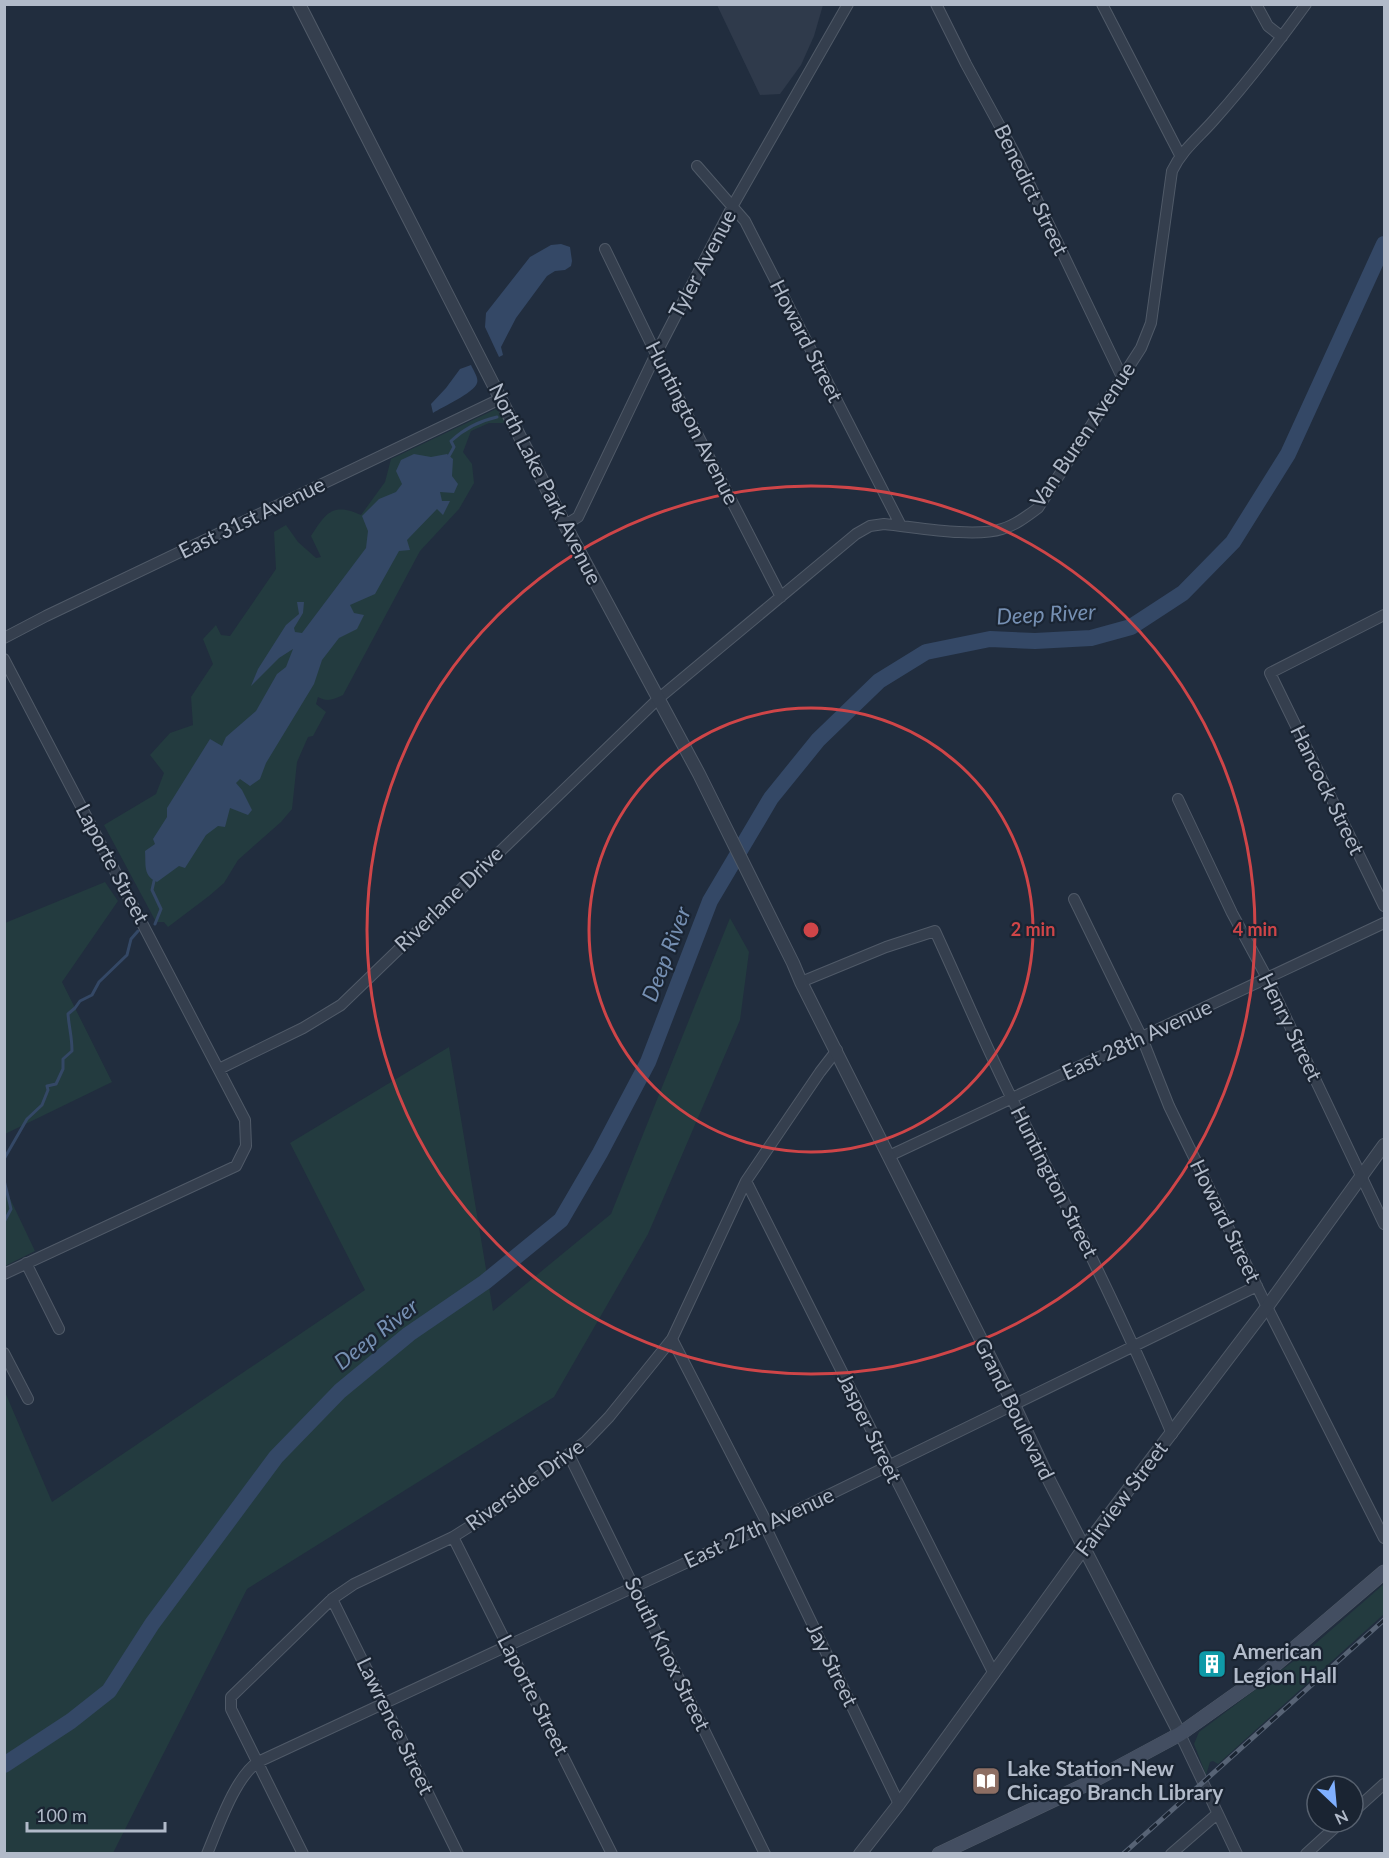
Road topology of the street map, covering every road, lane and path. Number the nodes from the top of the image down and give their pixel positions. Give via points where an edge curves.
1 (299, 4) edge
2 (848, 4) edge
3 (936, 4) edge
4 (1102, 4) edge
5 (1256, 4) edge
6 (1306, 4) edge
7 (1282, 36) junction
8 (1180, 155) junction
9 (697, 166) dead end
10 (732, 207) junction
11 (605, 249) dead end
12 (656, 354) junction
13 (1122, 377) junction
14 (500, 399) junction
15 (565, 525) junction
16 (901, 526) junction
17 (782, 597) junction
18 (1384, 615) edge
19 (4, 638) edge
20 (4, 659) edge
21 (658, 699) junction
22 (1178, 799) dead end
23 (1074, 899) dead end
24 (1384, 906) edge
25 (1384, 922) edge
26 (793, 963) joint
27 (1267, 978) junction
28 (801, 982) junction
29 (1142, 1038) junction
30 (837, 1050) junction
31 (219, 1070) junction
32 (1012, 1099) junction
33 (1384, 1145) edge
34 (889, 1156) junction
35 (1362, 1176) junction
36 (746, 1181) junction
37 (1384, 1224) edge
38 (27, 1263) junction
39 (4, 1274) edge
40 (1257, 1286) junction
41 (1267, 1307) junction
42 (59, 1329) dead end
43 (672, 1339) junction
44 (1135, 1347) junction
45 (4, 1353) edge
46 (28, 1400) dead end
47 (1014, 1406) junction
48 (1172, 1434) junction
49 (570, 1455) junction
50 (888, 1467) junction
51 (766, 1526) junction
52 (453, 1537) junction
53 (1384, 1538) edge
54 (1084, 1548) junction
55 (1384, 1572) edge
56 (634, 1587) junction
57 (332, 1599) junction
58 (509, 1646) junction
59 (994, 1674) junction
60 (384, 1703) junction
61 (1180, 1734) junction
62 (258, 1762) junction
63 (1384, 1784) edge
64 (1365, 1801) edge
65 (899, 1804) junction
66 (1217, 1814) junction
67 (1328, 1834) edge
68 (207, 1854) edge
69 (303, 1854) edge
70 (458, 1854) edge
71 (612, 1854) edge
72 (765, 1854) edge
73 (860, 1854) edge
74 (939, 1854) edge
75 (1172, 1854) edge
76 (1237, 1854) edge
77 (1306, 1854) edge

1 - 14 street, North Lake Park Avenue
2 - 10 street, Tyler Avenue
3 - 13 street, Benedict Street via 1015,154
4 - 8 street
5 - 7 street via 1268,26
6 - 7 street, Van Buren Avenue
7 - 8 street, Van Buren Avenue via 1214,121
8 - 13 street, Van Buren Avenue via 1172,171 1151,323 1141,348
9 - 10 street, Howard Street
10 - 12 street, Tyler Avenue
10 - 16 street, Howard Street via 745,221
11 - 12 street, Huntington Avenue
12 - 15 street, Tyler Avenue via 578,517
12 - 17 street, Huntington Avenue
13 - 16 street, Van Buren Avenue via 1038,508 1021,521 979,533
14 - 15 street, North Lake Park Avenue
14 - 19 street, East 31st Avenue
15 - 21 street, North Lake Park Avenue
16 - 17 street, Van Buren Avenue via 870,526 856,534
17 - 21 street, Van Buren Avenue
18 - 24 street, Hancock Street via 1270,673
20 - 31 street, Laporte Street
21 - 26 street, North Lake Park Avenue
21 - 31 street, Riverlane Drive via 341,1005
22 - 27 street, Henry Street
23 - 29 street, Howard Street
25 - 27 street, East 28th Avenue
26 - 28 street, Grand Boulevard
27 - 29 street, East 28th Avenue
27 - 35 street, Henry Street
28 - 30 street, Grand Boulevard
28 - 32 street, Huntington Street via 934,931
29 - 32 street, East 28th Avenue
29 - 40 street, Howard Street via 1169,1106
30 - 34 street, Grand Boulevard
30 - 36 street, Riverside Drive
31 - 38 street, Laporte Street via 245,1120 246,1146 236,1166
32 - 34 street, East 28th Avenue
32 - 44 street, Huntington Street
33 - 35 street, Fairview Street
34 - 47 street, Grand Boulevard
35 - 37 street, Henry Street
35 - 41 street, Fairview Street
36 - 43 street, Riverside Drive
36 - 50 street, Jasper Street
38 - 39 street
38 - 42 street
40 - 41 street, Howard Street
40 - 44 street, East 27th Avenue
41 - 48 street, Fairview Street
41 - 53 street, Howard Street
43 - 49 street, Riverside Drive via 609,1417
43 - 51 street, Jay Street
44 - 47 street, East 27th Avenue
44 - 48 street, Huntington Street
45 - 46 street
47 - 50 street, East 27th Avenue
47 - 54 street, Grand Boulevard
48 - 54 street, Fairview Street
49 - 52 street, Riverside Drive
49 - 56 street, South Knox Street
50 - 51 street, East 27th Avenue
50 - 59 street, Jasper Street
51 - 56 street, East 27th Avenue
51 - 65 street, Jay Street
52 - 57 street, Riverside Drive via 354,1584
52 - 58 street, Laporte Street
54 - 59 street, Fairview Street
54 - 61 street, Grand Boulevard
55 - 61 main road via 1263,1675
56 - 58 street, East 27th Avenue
56 - 72 street, South Knox Street
57 - 60 street, Lawrence Street
57 - 62 street, Riverside Drive via 231,1697 231,1709
58 - 60 street, East 27th Avenue
58 - 71 street, Laporte Street
59 - 65 street, Fairview Street
60 - 62 street, East 27th Avenue
60 - 70 street, Lawrence Street
61 - 66 street, Grand Boulevard
61 - 74 main road via 1088,1784
62 - 68 street via 241,1779
62 - 69 street, Riverside Drive
63 - 64 street
65 - 73 street, Fairview Street
66 - 75 street
66 - 76 street, Grand Boulevard
67 - 77 street

